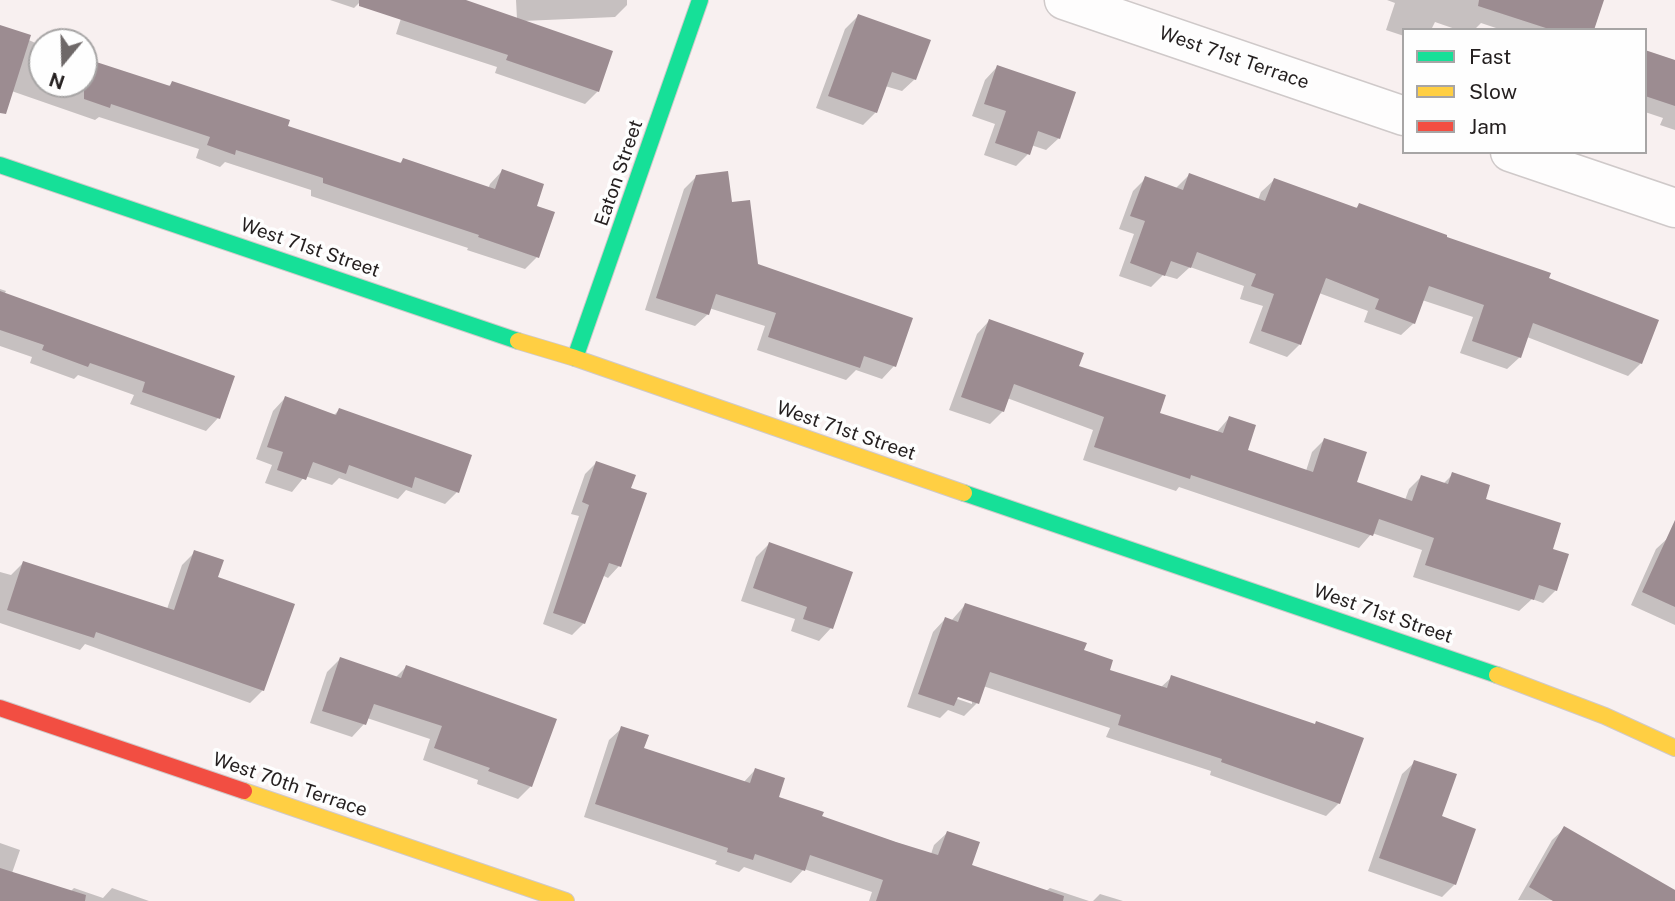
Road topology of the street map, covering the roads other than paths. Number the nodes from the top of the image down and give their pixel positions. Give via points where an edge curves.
1 (700, 0) edge
2 (1064, 0) edge
3 (1402, 115) edge
4 (1516, 154) edge
5 (0, 165) edge
6 (1675, 208) edge
7 (575, 358) junction
8 (0, 708) edge
9 (1675, 748) edge
10 (566, 901) edge

1 - 7 street, Eaton Street
2 - 3 street, West 71st Terrace
4 - 6 street
5 - 7 street, West 71st Street
7 - 9 street, West 71st Street via 1525,685
8 - 10 street, West 70th Terrace

